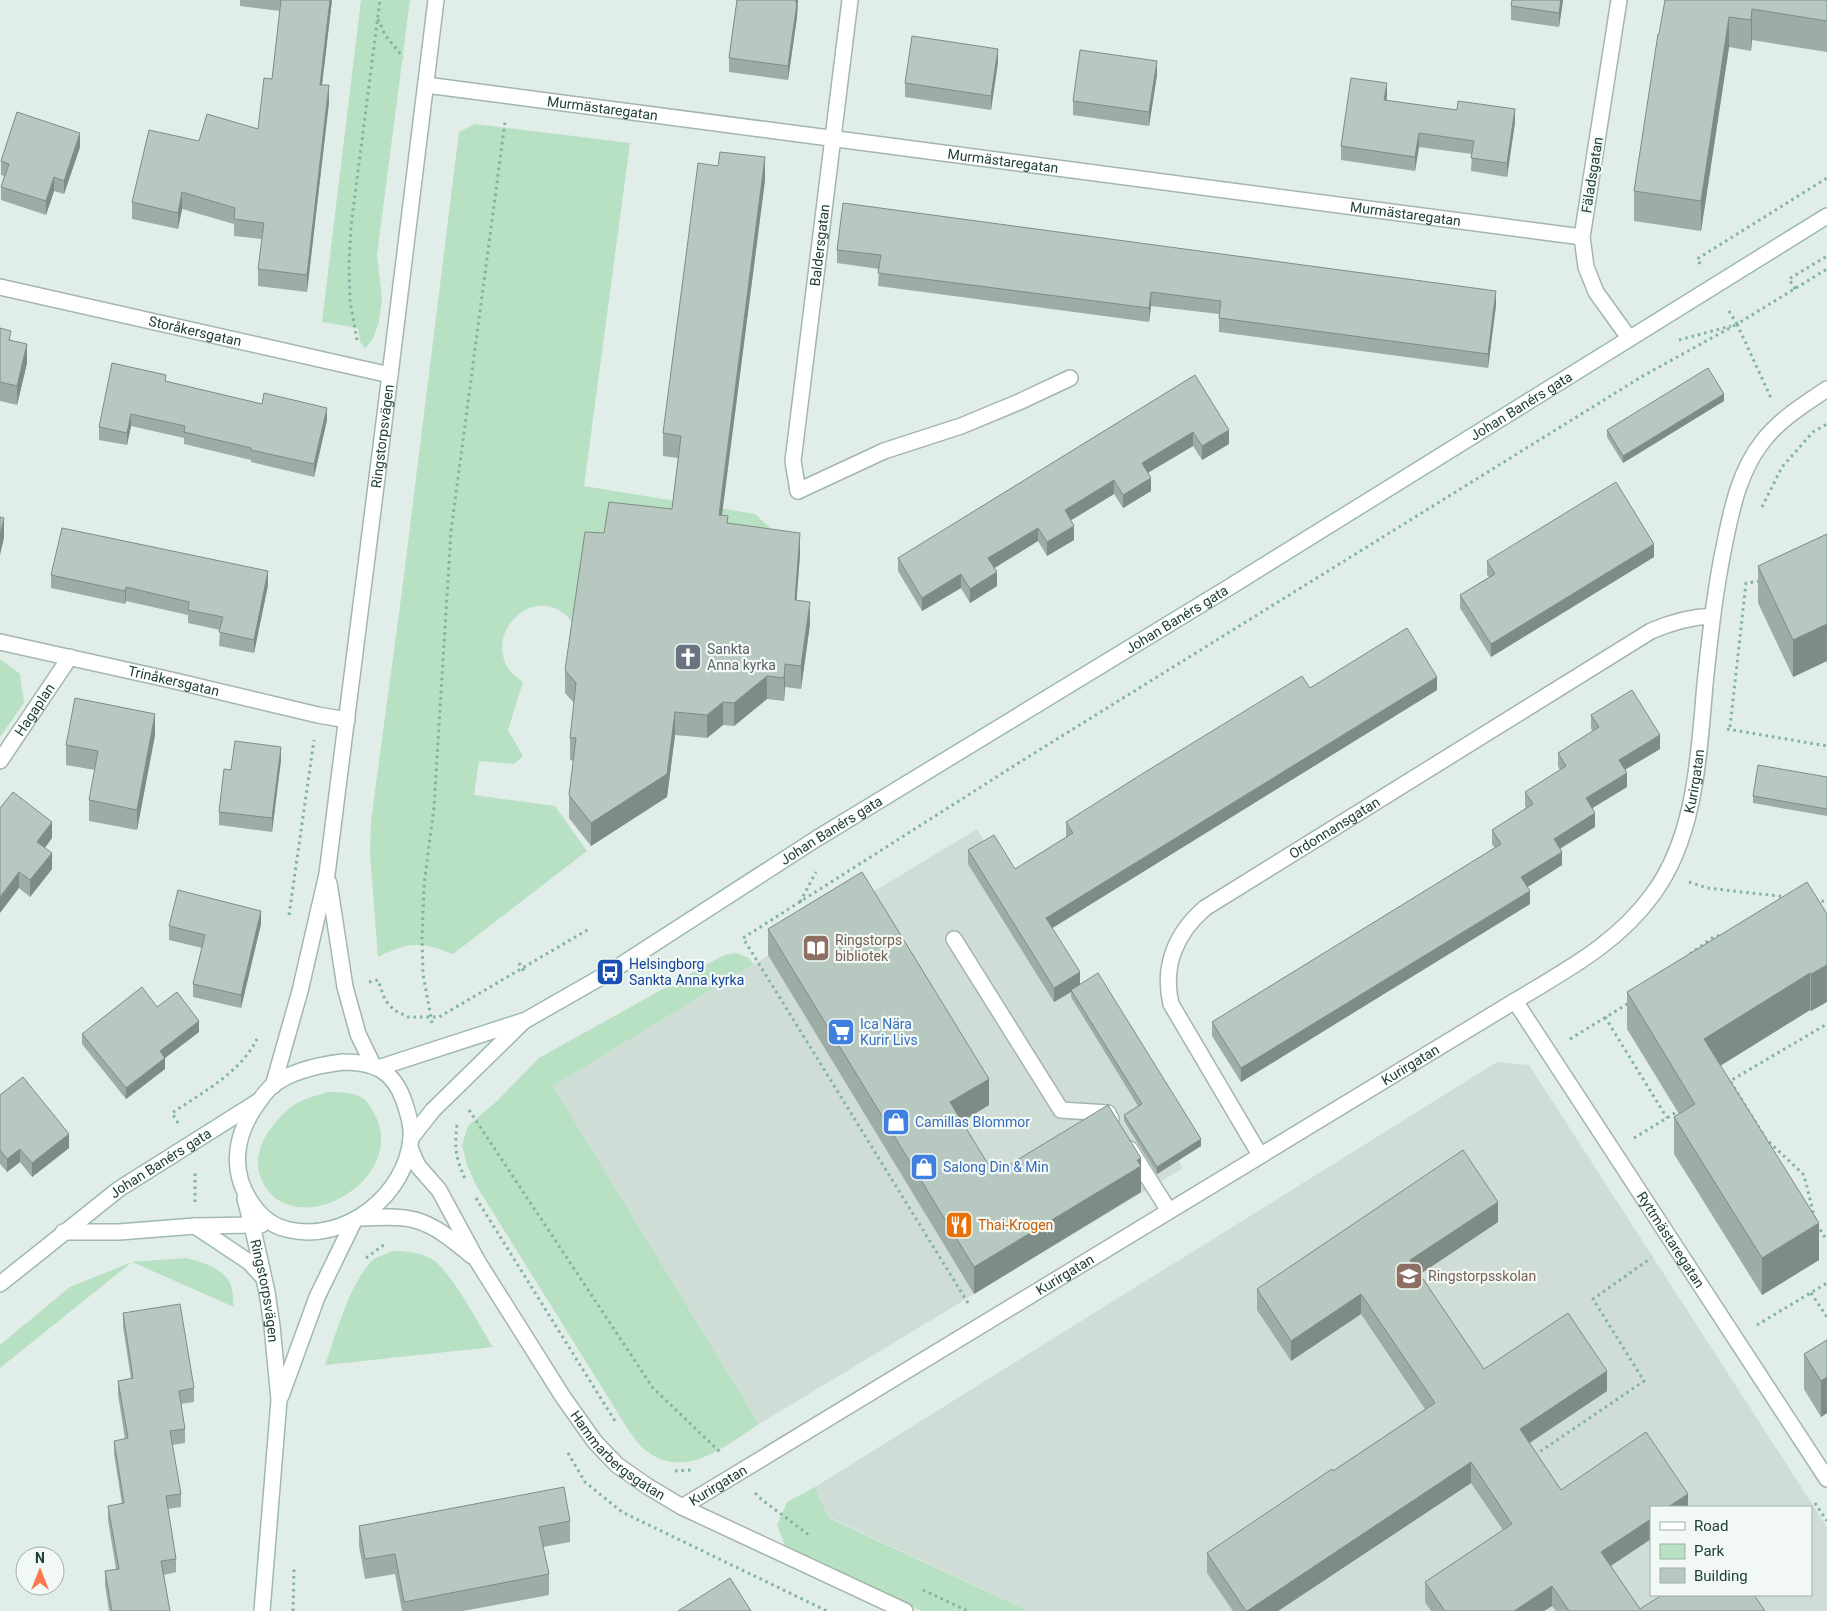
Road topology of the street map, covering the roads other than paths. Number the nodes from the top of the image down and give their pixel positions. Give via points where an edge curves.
1 (436, 0) edge
2 (850, 0) edge
3 (1618, 0) edge
4 (426, 85) junction
5 (832, 138) junction
6 (1827, 216) edge
7 (1582, 237) junction
8 (0, 287) edge
9 (1629, 338) junction
10 (390, 375) junction
11 (1070, 378) dead end
12 (1827, 389) edge
13 (1712, 616) junction
14 (0, 642) edge
15 (70, 657) junction
16 (347, 720) junction
17 (0, 760) edge
18 (327, 874) junction
19 (954, 939) dead end
20 (1515, 1001) junction
21 (526, 1020) junction
22 (375, 1066) junction
23 (272, 1086) junction
24 (261, 1100) junction
25 (410, 1143) junction
26 (1260, 1155) junction
27 (240, 1184) junction
28 (1169, 1211) junction
29 (357, 1220) junction
30 (252, 1225) junction
31 (274, 1225) junction
32 (195, 1226) junction
33 (63, 1232) junction
34 (478, 1262) junction
35 (263, 1277) junction
36 (0, 1284) edge
37 (279, 1400) junction
38 (1827, 1479) edge
39 (682, 1507) junction
40 (262, 1611) edge
41 (905, 1611) edge

1 - 4 street, Ringstorpsvägen
2 - 5 street, Baldersgatan
3 - 7 street, Fäladsgatan
4 - 5 street, Murmästaregatan
4 - 10 street, Ringstorpsvägen
5 - 7 street, Murmästaregatan
5 - 11 street, Baldersgatan via 792,461 798,491 884,451 961,426
6 - 9 street, Johan Banérs gata
7 - 9 street, Fäladsgatan via 1586,267 1596,292
8 - 10 street, Storåkersgatan
9 - 21 street, Johan Banérs gata via 816,839 610,972
10 - 16 street, Ringstorpsvägen
12 - 13 street, Kurirgatan via 1782,421 1753,455 1732,505
13 - 20 street, Kurirgatan via 1693,786 1685,826 1666,875 1654,894 1615,937
13 - 26 street, Ordonnansgatan via 1671,622 1651,632 1206,908 1186,929 1177,941 1169,964 1171,1004
14 - 15 street, Trinåkersgatan
15 - 16 street, Trinåkersgatan
15 - 17 street, Hagaplan
16 - 18 street, Ringstorpsvägen
18 - 22 street, Ringstorpsvägen via 345,987 358,1034
18 - 23 street, Ringstorpsvägen via 300,991
19 - 28 street via 1061,1110 1108,1113
20 - 26 street, Kurirgatan
20 - 38 street, Ryttmästaregatan
21 - 22 street, Johan Banérs gata
21 - 25 street, Johan Banérs gata via 433,1110
22 - 23 street via 359,1062 325,1064
22 - 25 street via 389,1076 402,1097 410,1118
23 - 24 street
24 - 27 street via 241,1132 238,1156
24 - 33 street, Johan Banérs gata via 119,1189
25 - 29 street via 399,1175 372,1209
25 - 34 street, Hammarbergsgatan via 418,1166 439,1190
26 - 28 street, Kurirgatan
27 - 30 street, Ringstorpsvägen
27 - 31 street via 258,1212
28 - 39 street, Kurirgatan
29 - 31 street via 335,1229 303,1232
29 - 34 street, Hammarbergsgatan via 416,1220 446,1235
29 - 37 street, Ringstorpsvägen via 314,1306
30 - 31 street
30 - 32 street
30 - 35 street, Ringstorpsvägen
32 - 33 street via 119,1232
32 - 35 street via 249,1262
33 - 36 street, Johan Banérs gata
34 - 39 street, Hammarbergsgatan via 595,1442 617,1465
35 - 37 street, Ringstorpsvägen via 272,1326
37 - 40 street, Ringstorpsvägen
39 - 41 street, Hammarbergsgatan

